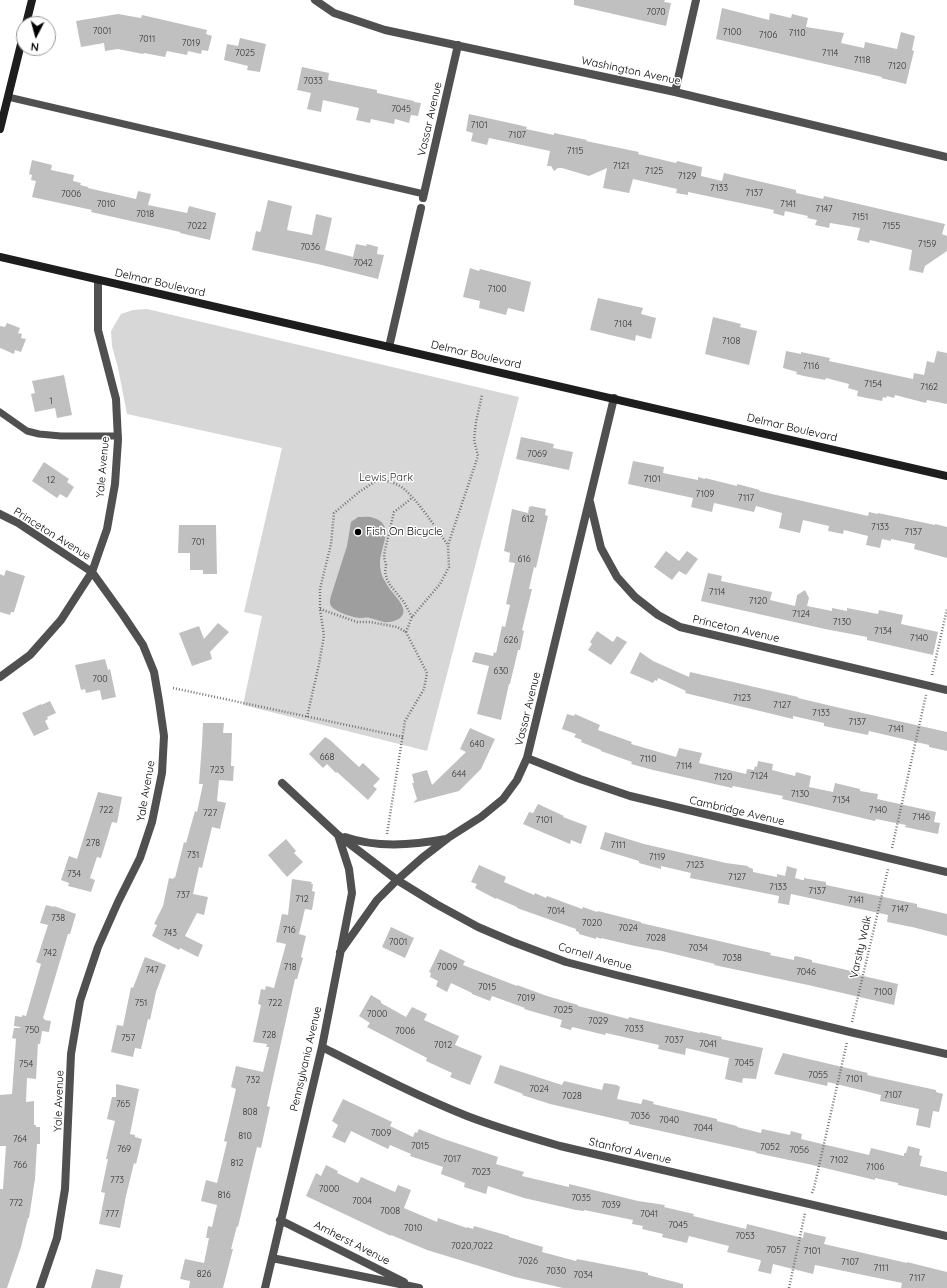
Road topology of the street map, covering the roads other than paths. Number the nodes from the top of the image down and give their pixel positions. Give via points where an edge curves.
1 (32, 0) edge
2 (315, 0) edge
3 (696, 0) edge
4 (28, 16) edge
5 (458, 45) junction
6 (18, 56) edge
7 (675, 92) junction
8 (8, 97) junction
9 (0, 129) edge
10 (947, 157) edge
11 (423, 196) joint
12 (421, 208) dead end
13 (0, 257) edge
14 (98, 280) junction
15 (389, 347) junction
16 (614, 398) junction
17 (0, 412) edge
18 (118, 436) junction
19 (947, 476) edge
20 (590, 500) junction
21 (0, 514) edge
22 (92, 572) junction
23 (0, 677) edge
24 (947, 690) edge
25 (527, 758) junction
26 (282, 783) dead end
27 (338, 835) junction
28 (448, 838) junction
29 (947, 872) edge
30 (397, 880) junction
31 (340, 952) junction
32 (322, 1047) junction
33 (947, 1054) edge
34 (280, 1220) junction
35 (947, 1236) edge
36 (272, 1258) junction
37 (416, 1287) edge
38 (40, 1288) edge
39 (265, 1288) edge

1 - 4 main road
2 - 5 street, Washington Avenue via 334,13 385,30
3 - 7 street
5 - 7 street, Washington Avenue
5 - 11 street, Vassar Avenue
6 - 8 main road
7 - 10 street, Washington Avenue
8 - 9 main road
8 - 11 lane
12 - 15 street
13 - 14 main road, Delmar Boulevard
14 - 15 main road, Delmar Boulevard
14 - 18 street, Yale Avenue via 98,330 116,399
15 - 16 main road, Delmar Boulevard
16 - 19 main road, Delmar Boulevard
16 - 20 street, Vassar Avenue
17 - 18 lane via 27,432 61,436
18 - 22 street, Yale Avenue via 115,484 107,529
20 - 24 street, Princeton Avenue via 601,548 618,577 635,597 658,615 680,627
20 - 25 street, Vassar Avenue
21 - 22 street, Princeton Avenue
22 - 23 street via 51,632 30,655
22 - 38 street, Yale Avenue via 143,645 154,672 164,736 162,773 152,822 140,858 98,947 80,1001 71,1054 65,1189 57,1238
25 - 28 street, Vassar Avenue via 517,780 502,799 481,817
25 - 29 street, Cambridge Avenue via 630,796
26 - 27 street, Cornell Avenue
27 - 28 street via 355,841 386,844 420,844
27 - 30 street, Cornell Avenue
27 - 31 street, Pennsylvania Avenue via 349,869 352,893
28 - 30 street, Vassar Avenue
30 - 31 street, Vassar Avenue via 377,900
30 - 33 street, Cornell Avenue via 478,927 566,962
31 - 32 street, Pennsylvania Avenue
32 - 34 street, Pennsylvania Avenue
32 - 35 street, Stanford Avenue via 422,1096 515,1133 560,1146
34 - 36 street, Pennsylvania Avenue
34 - 37 street, Amherst Avenue
36 - 37 street, Amherst Avenue
36 - 39 street, Pennsylvania Avenue

